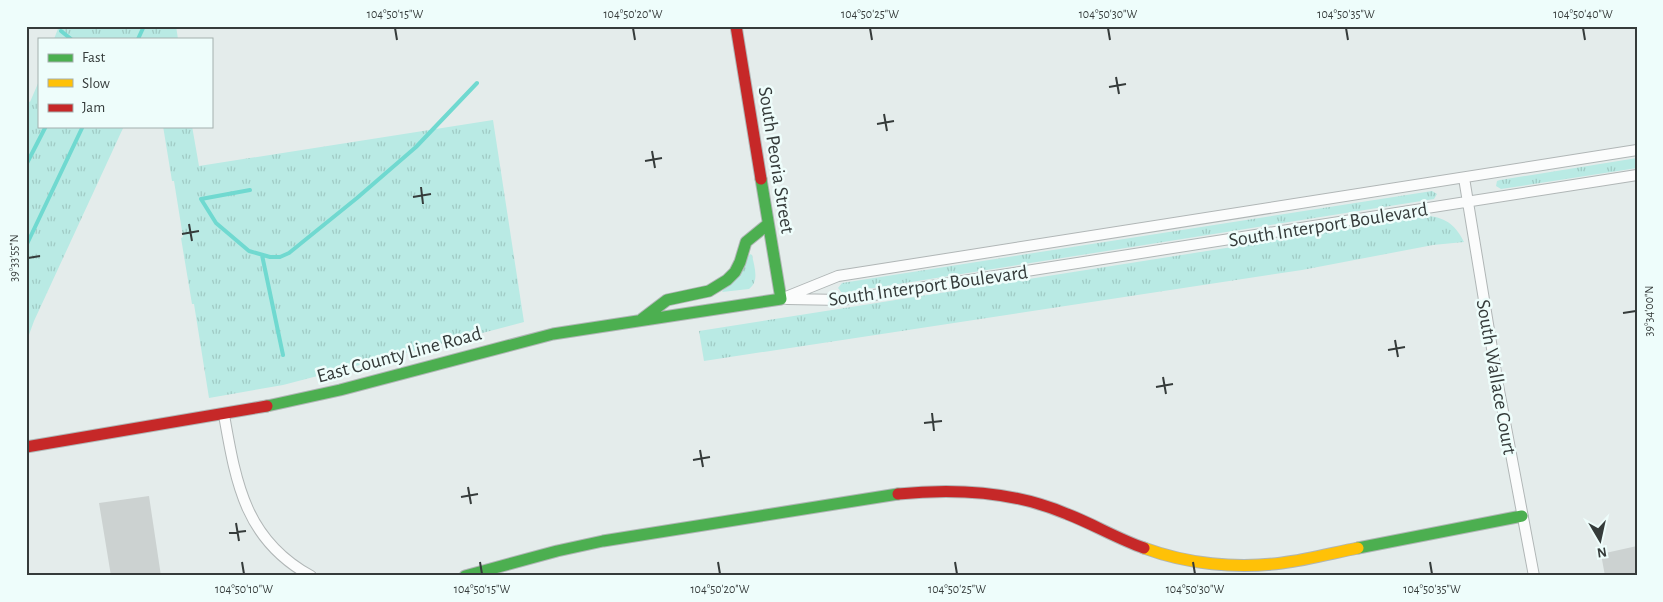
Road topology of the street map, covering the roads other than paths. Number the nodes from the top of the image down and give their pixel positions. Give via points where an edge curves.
1 (736, 26) edge
2 (1637, 150) edge
3 (1637, 175) edge
4 (1464, 178) junction
5 (1468, 202) junction
6 (768, 224) junction
7 (781, 299) junction
8 (641, 320) junction
9 (224, 415) junction
10 (26, 447) edge
11 (1522, 516) junction
12 (311, 576) edge
13 (465, 576) edge
14 (1534, 576) edge

1 - 6 main road, South Peoria Street
2 - 4 street, South Interport Boulevard
3 - 5 street, South Interport Boulevard
4 - 5 street, South Wallace Court
4 - 7 street, South Interport Boulevard via 838,276
5 - 7 street, South Interport Boulevard via 842,300
5 - 11 street, South Wallace Court
6 - 7 main road, South Peoria Street
6 - 8 main road via 746,242 740,262 727,280 709,291 667,300
7 - 8 main road, East County Line Road
8 - 9 main road, East County Line Road via 552,334 305,399
9 - 10 main road, East County Line Road
9 - 12 street via 235,474 251,517 277,551
11 - 13 main road via 1282,563 1226,564 1159,554 1078,518 1027,500 987,492 945,490 896,494 603,541
11 - 14 street, South Wallace Court

